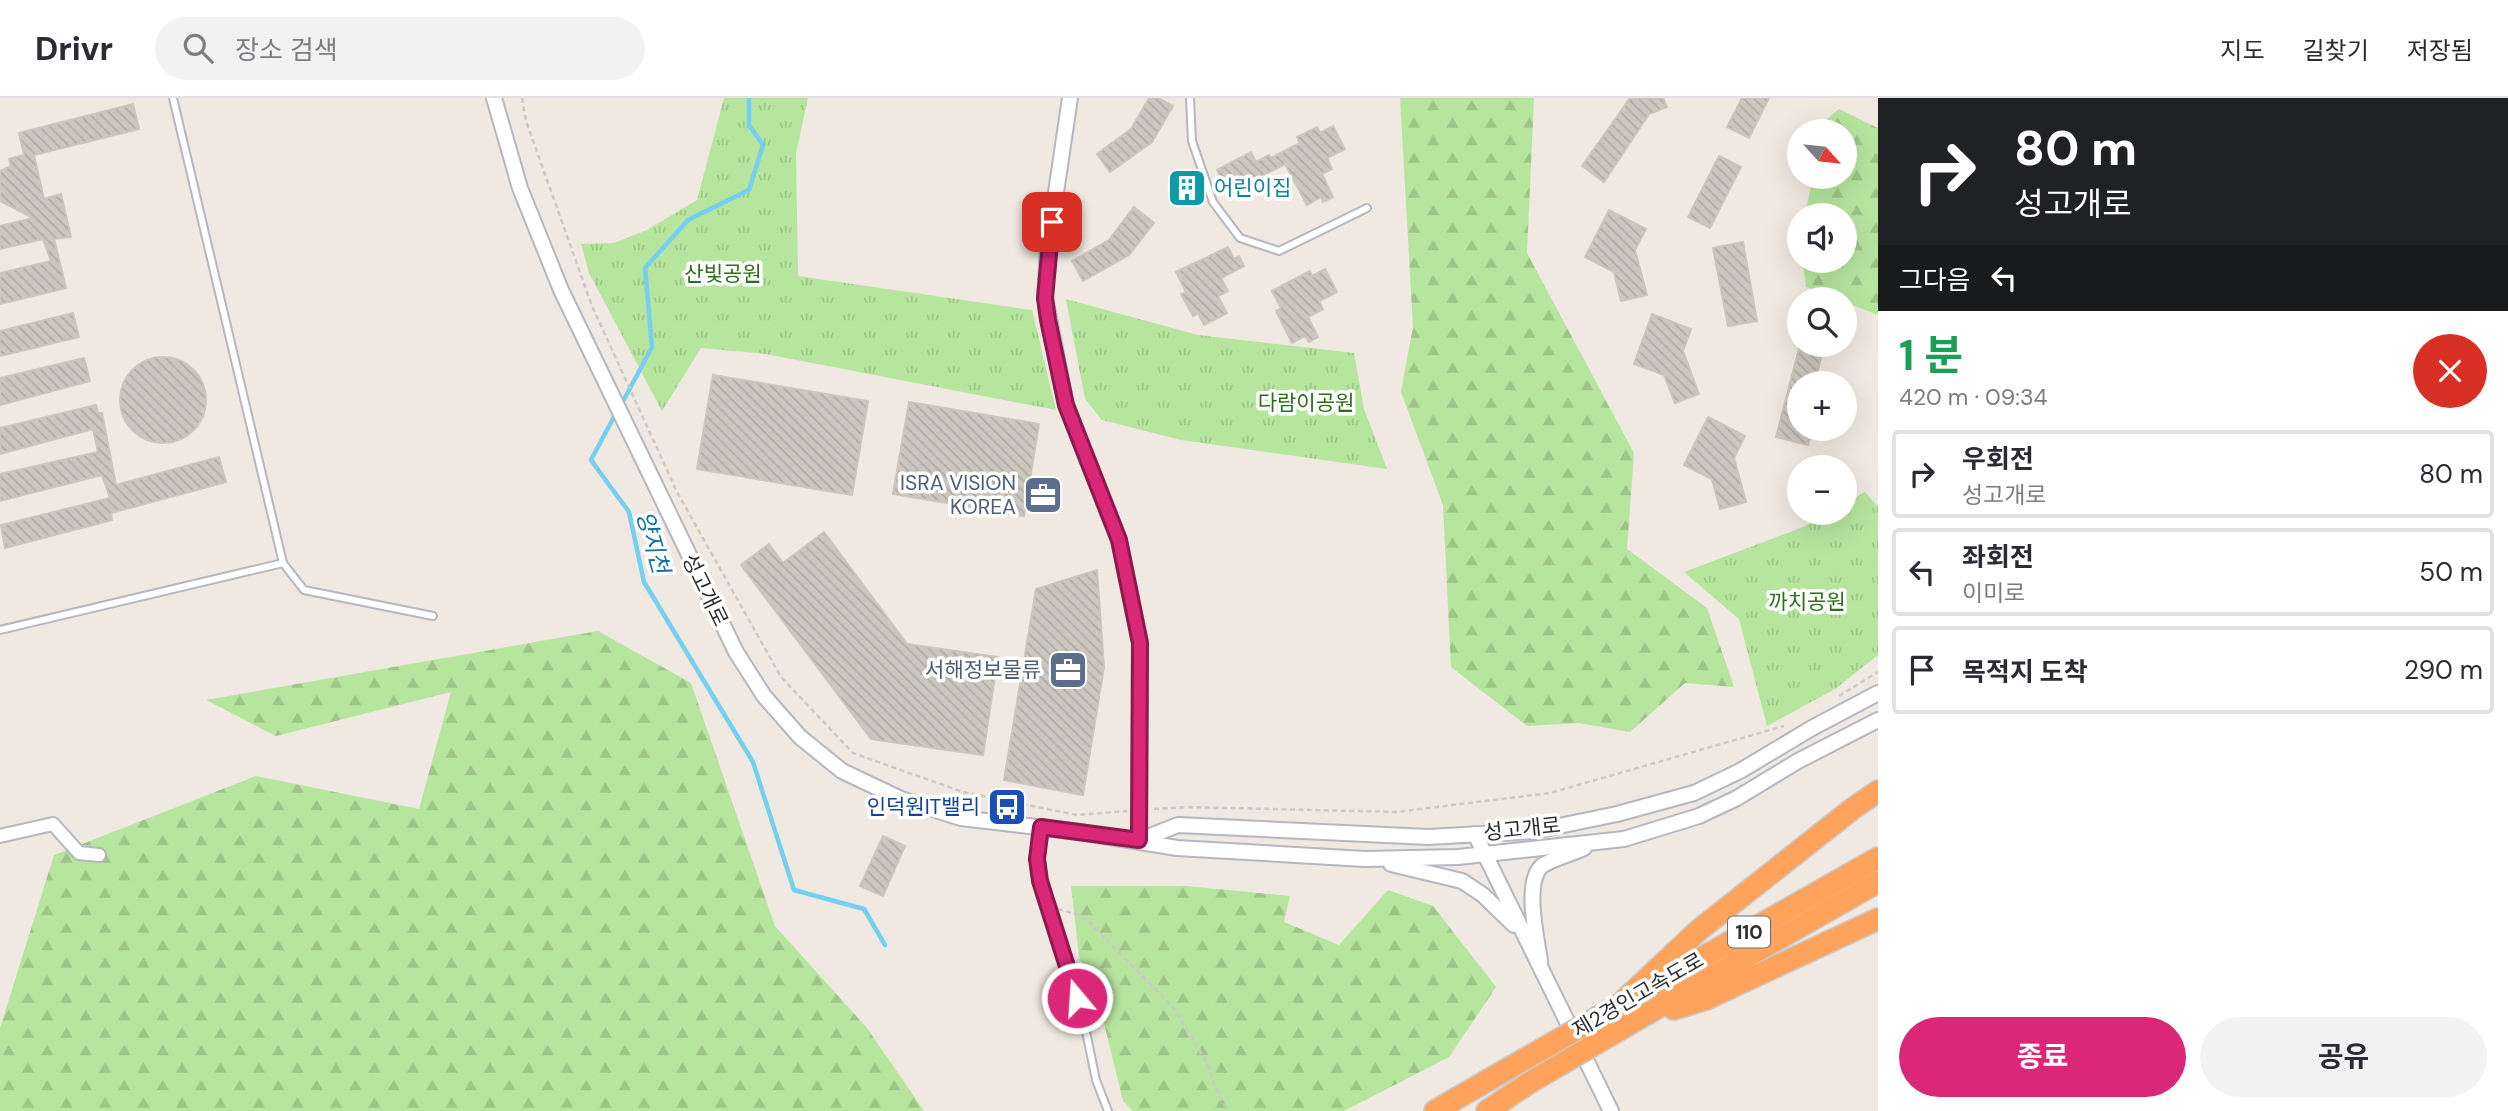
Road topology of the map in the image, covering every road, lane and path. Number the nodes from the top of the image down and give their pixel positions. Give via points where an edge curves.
1 (173, 98) edge
2 (494, 98) edge
3 (522, 98) edge
4 (1070, 98) edge
5 (1190, 98) edge
6 (1367, 208) dead end
7 (283, 563) junction
8 (433, 616) dead end
9 (0, 630) edge
10 (1878, 672) edge
11 (1878, 693) edge
12 (1836, 698) dead end
13 (1878, 720) edge
14 (1793, 724) dead end
15 (1878, 791) edge
16 (1139, 810) junction
17 (1041, 827) junction
18 (1475, 834) junction
19 (0, 836) edge
20 (1139, 840) junction
21 (1599, 842) junction
22 (1484, 854) junction
23 (99, 855) dead end
24 (1878, 858) edge
25 (1366, 859) junction
26 (1878, 882) edge
27 (1049, 904) junction
28 (1878, 919) edge
29 (1521, 932) junction
30 (1540, 970) junction
31 (1619, 1005) junction
32 (1638, 1019) junction
33 (1108, 1111) edge
34 (1228, 1111) edge
35 (1434, 1111) edge
36 (1487, 1111) edge
37 (1611, 1111) edge

1 - 7 lane
2 - 17 street, 성고개로 via 524,200 561,290 736,652 764,696 800,737 842,771 901,799 961,818
3 - 16 path via 526,121 592,306 677,492 781,677 853,753 963,792 1077,815
4 - 16 street via 1045,298 1066,405 1119,540 1140,643
5 - 6 lane via 1192,141 1213,202 1240,238 1279,251
7 - 8 lane via 304,590
7 - 9 lane
10 - 12 path
11 - 18 street, 성고개로 via 1694,793 1535,831
13 - 21 street, 성고개로 via 1699,816
14 - 16 path via 1550,793 1396,812
15 - 31 highway via 1699,930
16 - 20 street
17 - 20 street, 성고개로
17 - 27 lane via 1037,859
18 - 20 street, 성고개로 via 1428,837 1178,825
18 - 22 street
19 - 23 street via 53,824 79,853
20 - 25 street, 성고개로 via 1177,848
21 - 22 street, 성고개로
21 - 30 street via 1546,864 1534,876
22 - 25 street, 성고개로
22 - 29 street
24 - 31 highway, 제2경인고속도로 / 110
25 - 29 street via 1462,881
26 - 32 highway, 제2경인고속도로 / 110
27 - 33 lane
27 - 34 path via 1083,916 1172,1006 1207,1063
28 - 32 highway via 1706,999
29 - 30 street
30 - 37 street
31 - 35 highway, 제2경인고속도로 / 110, bridge
32 - 36 highway, 제2경인고속도로 / 110, bridge

